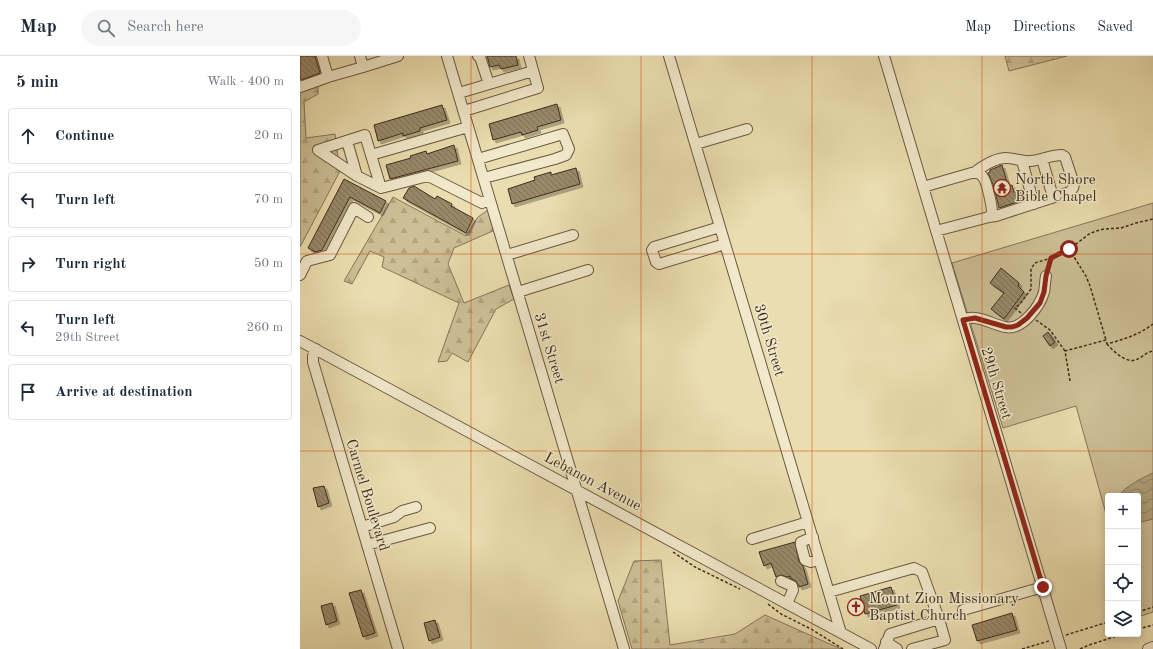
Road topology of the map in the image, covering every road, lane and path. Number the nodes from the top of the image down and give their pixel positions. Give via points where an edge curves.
1 (322, 56) edge
2 (360, 56) edge
3 (398, 56) edge
4 (448, 56) edge
5 (478, 56) edge
6 (529, 56) edge
7 (669, 56) edge
8 (884, 56) edge
9 (363, 67) junction
10 (533, 70) junction
11 (328, 78) junction
12 (489, 84) junction
13 (300, 87) edge
14 (459, 93) junction
15 (464, 111) junction
16 (468, 126) junction
17 (747, 129) dead end
18 (347, 140) junction
19 (696, 144) junction
20 (371, 155) junction
21 (1042, 158) junction
22 (478, 159) junction
23 (1022, 161) junction
24 (975, 172) junction
25 (357, 176) junction
26 (484, 178) junction
27 (923, 187) junction
28 (381, 188) junction
29 (1053, 197) junction
30 (490, 200) junction
31 (1034, 204) junction
32 (368, 217) dead end
33 (989, 217) junction
34 (1153, 219) edge
35 (720, 227) junction
36 (936, 231) junction
37 (573, 235) dead end
38 (726, 244) junction
39 (1069, 249) junction
40 (507, 255) junction
41 (1051, 258) junction
42 (588, 270) dead end
43 (300, 275) edge
44 (1046, 276) joint
45 (518, 292) junction
46 (1028, 317) junction
47 (963, 320) junction
48 (1153, 324) edge
49 (1106, 340) junction
50 (300, 341) edge
51 (1108, 344) junction
52 (316, 349) junction
53 (1065, 351) junction
54 (1153, 351) edge
55 (1070, 381) dead end
56 (577, 490) junction
57 (416, 507) dead end
58 (808, 522) junction
59 (362, 527) junction
60 (430, 528) dead end
61 (752, 539) dead end
62 (367, 545) junction
63 (669, 550) dead end
64 (781, 581) dead end
65 (1043, 587) junction
66 (745, 591) dead end
67 (829, 592) junction
68 (766, 602) dead end
69 (787, 604) junction
70 (1153, 607) edge
71 (963, 610) dead end
72 (1141, 611) edge
73 (939, 619) junction
74 (1105, 623) edge
75 (1153, 625) edge
76 (1141, 628) edge
77 (842, 633) junction
78 (1063, 636) dead end
79 (1114, 637) edge
80 (1051, 640) dead end
81 (885, 646) edge
82 (1153, 647) edge
83 (398, 649) edge
84 (624, 649) edge
85 (843, 649) edge
86 (871, 649) edge
87 (896, 649) edge
88 (912, 649) edge
89 (1022, 649) edge
90 (1061, 649) edge
91 (1080, 649) edge
92 (1148, 649) edge

1 - 11 street
2 - 9 street
3 - 9 street
4 - 14 street, 31st Street
5 - 12 street
6 - 10 street
7 - 19 street, 30th Street
8 - 27 street, 29th Street
9 - 11 street
10 - 12 street
10 - 15 street via 538,88
11 - 13 street
12 - 14 street
14 - 15 street, 31st Street
15 - 16 street, 31st Street
16 - 20 street
16 - 22 street, 31st Street
17 - 19 street
18 - 20 street via 365,135
18 - 25 street
18 - 25 street via 318,150
19 - 35 street, 30th Street
20 - 28 street
21 - 23 street
21 - 29 street
21 - 29 street via 1062,155 1065,157 1074,184 1070,192
22 - 26 street, 31st Street
22 - 26 street via 563,134 569,149 566,155 555,159
23 - 24 street via 1005,158 983,166
23 - 31 street
24 - 27 street
24 - 33 street via 984,178 992,207
25 - 28 street
26 - 30 street, 31st Street
27 - 36 street, 29th Street
28 - 30 street via 428,176 482,203
29 - 31 street
30 - 40 street, 31st Street
31 - 33 street
32 - 43 street via 354,208 330,255 308,261
33 - 36 street
34 - 39 path via 1121,228 1096,231
35 - 38 street, 30th Street
35 - 38 street via 654,247 652,250 656,262 659,264
36 - 47 street, 29th Street
37 - 40 street
38 - 58 street, 30th Street
39 - 41 path
39 - 49 path via 1086,276
40 - 45 street, 31st Street
41 - 44 path
41 - 46 path via 1035,263 1031,269 1031,289 1015,308
42 - 45 street
44 - 46 street via 1040,303
45 - 56 street, 31st Street
46 - 47 street via 1012,327 975,318
46 - 53 path via 1046,326
47 - 65 street, 29th Street
48 - 51 path via 1133,336
49 - 51 path
49 - 53 path
50 - 52 street, Lebanon Avenue
51 - 54 path via 1129,360
52 - 56 street, Lebanon Avenue
52 - 59 street, Carmel Boulevard via 313,362
53 - 55 path
56 - 69 street, Lebanon Avenue
56 - 84 street, 31st Street
57 - 59 street
58 - 61 street
58 - 67 street, 30th Street
59 - 62 street, Carmel Boulevard
60 - 62 street
62 - 83 street, Carmel Boulevard
63 - 66 path via 694,567
64 - 69 street via 792,586 793,590
65 - 71 street
65 - 90 street, 29th Street
67 - 73 street via 916,568 924,576
67 - 77 street, 30th Street
68 - 85 path via 781,614
69 - 77 street, Lebanon Avenue
70 - 72 path
73 - 81 street via 890,634
73 - 88 street via 944,640
74 - 78 path
75 - 76 path
77 - 86 street, Lebanon Avenue
79 - 91 path
80 - 89 path
81 - 87 street
82 - 92 street

